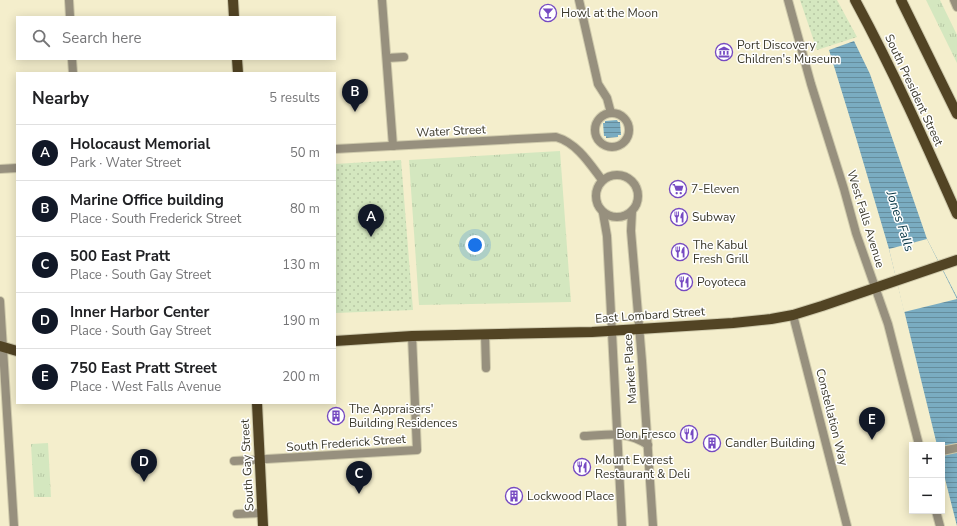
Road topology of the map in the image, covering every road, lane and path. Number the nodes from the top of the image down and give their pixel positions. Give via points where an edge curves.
1 (69, 0) edge
2 (232, 0) edge
3 (382, 0) edge
4 (579, 0) edge
5 (788, 0) edge
6 (855, 0) edge
7 (901, 0) edge
8 (954, 0) edge
9 (957, 7) edge
10 (70, 16) edge
11 (234, 16) edge
12 (404, 57) dead end
13 (387, 58) junction
14 (72, 60) edge
15 (237, 60) edge
16 (73, 72) edge
17 (238, 72) edge
18 (611, 113) junction
19 (957, 114) edge
20 (394, 146) junction
21 (336, 150) edge
22 (16, 168) edge
23 (0, 169) edge
24 (602, 180) junction
25 (632, 211) junction
26 (603, 213) junction
27 (957, 214) edge
28 (957, 260) edge
29 (875, 288) junction
30 (0, 301) edge
31 (793, 315) junction
32 (640, 329) junction
33 (612, 330) junction
34 (485, 334) junction
35 (412, 336) junction
36 (336, 341) edge
37 (1, 346) edge
38 (16, 351) edge
39 (486, 368) dead end
40 (257, 404) edge
41 (617, 434) junction
42 (584, 436) dead end
43 (917, 442) edge
44 (648, 445) junction
45 (957, 448) edge
46 (945, 451) edge
47 (260, 460) junction
48 (234, 462) dead end
49 (263, 513) junction
50 (237, 514) dead end
51 (937, 514) edge
52 (14, 526) edge
53 (263, 526) edge
54 (622, 526) edge
55 (653, 526) edge
56 (847, 526) edge
57 (940, 526) edge

1 - 10 street
2 - 11 main road
3 - 13 street
4 - 18 street via 598,84 607,98
5 - 29 street, West Falls Avenue via 856,233
6 - 27 main road, South President Street via 906,99
7 - 19 main road
8 - 9 street
12 - 13 street
13 - 20 street
14 - 16 street
15 - 17 main road
18 - 18 street via 624,117 629,127 627,138 614,146 603,144 596,130 599,120
20 - 21 street, Water Street
20 - 24 street, Water Street via 556,137 568,141
22 - 23 street
24 - 25 street, Market Place via 620,175 634,184 638,201
24 - 26 street, Market Place via 595,197
25 - 26 street via 615,218
25 - 32 street, Market Place via 631,232
26 - 33 street, Market Place via 607,236
28 - 29 main road, East Lombard Street
29 - 31 main road, East Lombard Street
29 - 43 street, West Falls Avenue via 888,324
30 - 37 street
31 - 32 main road, East Lombard Street via 756,321
31 - 56 street, Constellation Way
32 - 33 main road, East Lombard Street
32 - 44 street, Market Place
33 - 34 main road, East Lombard Street
33 - 41 street, Market Place
34 - 35 main road, East Lombard Street
34 - 39 street
35 - 36 main road, East Lombard Street
35 - 47 street, South Frederick Street via 417,450
37 - 38 main road
37 - 52 street
40 - 47 main road, South Gay Street
41 - 42 street
41 - 44 street via 629,435
41 - 54 street, Market Place
44 - 55 street, Market Place
45 - 46 street
47 - 48 street
47 - 49 main road, South Gay Street
49 - 50 street
49 - 53 main road, South Gay Street
51 - 57 street

